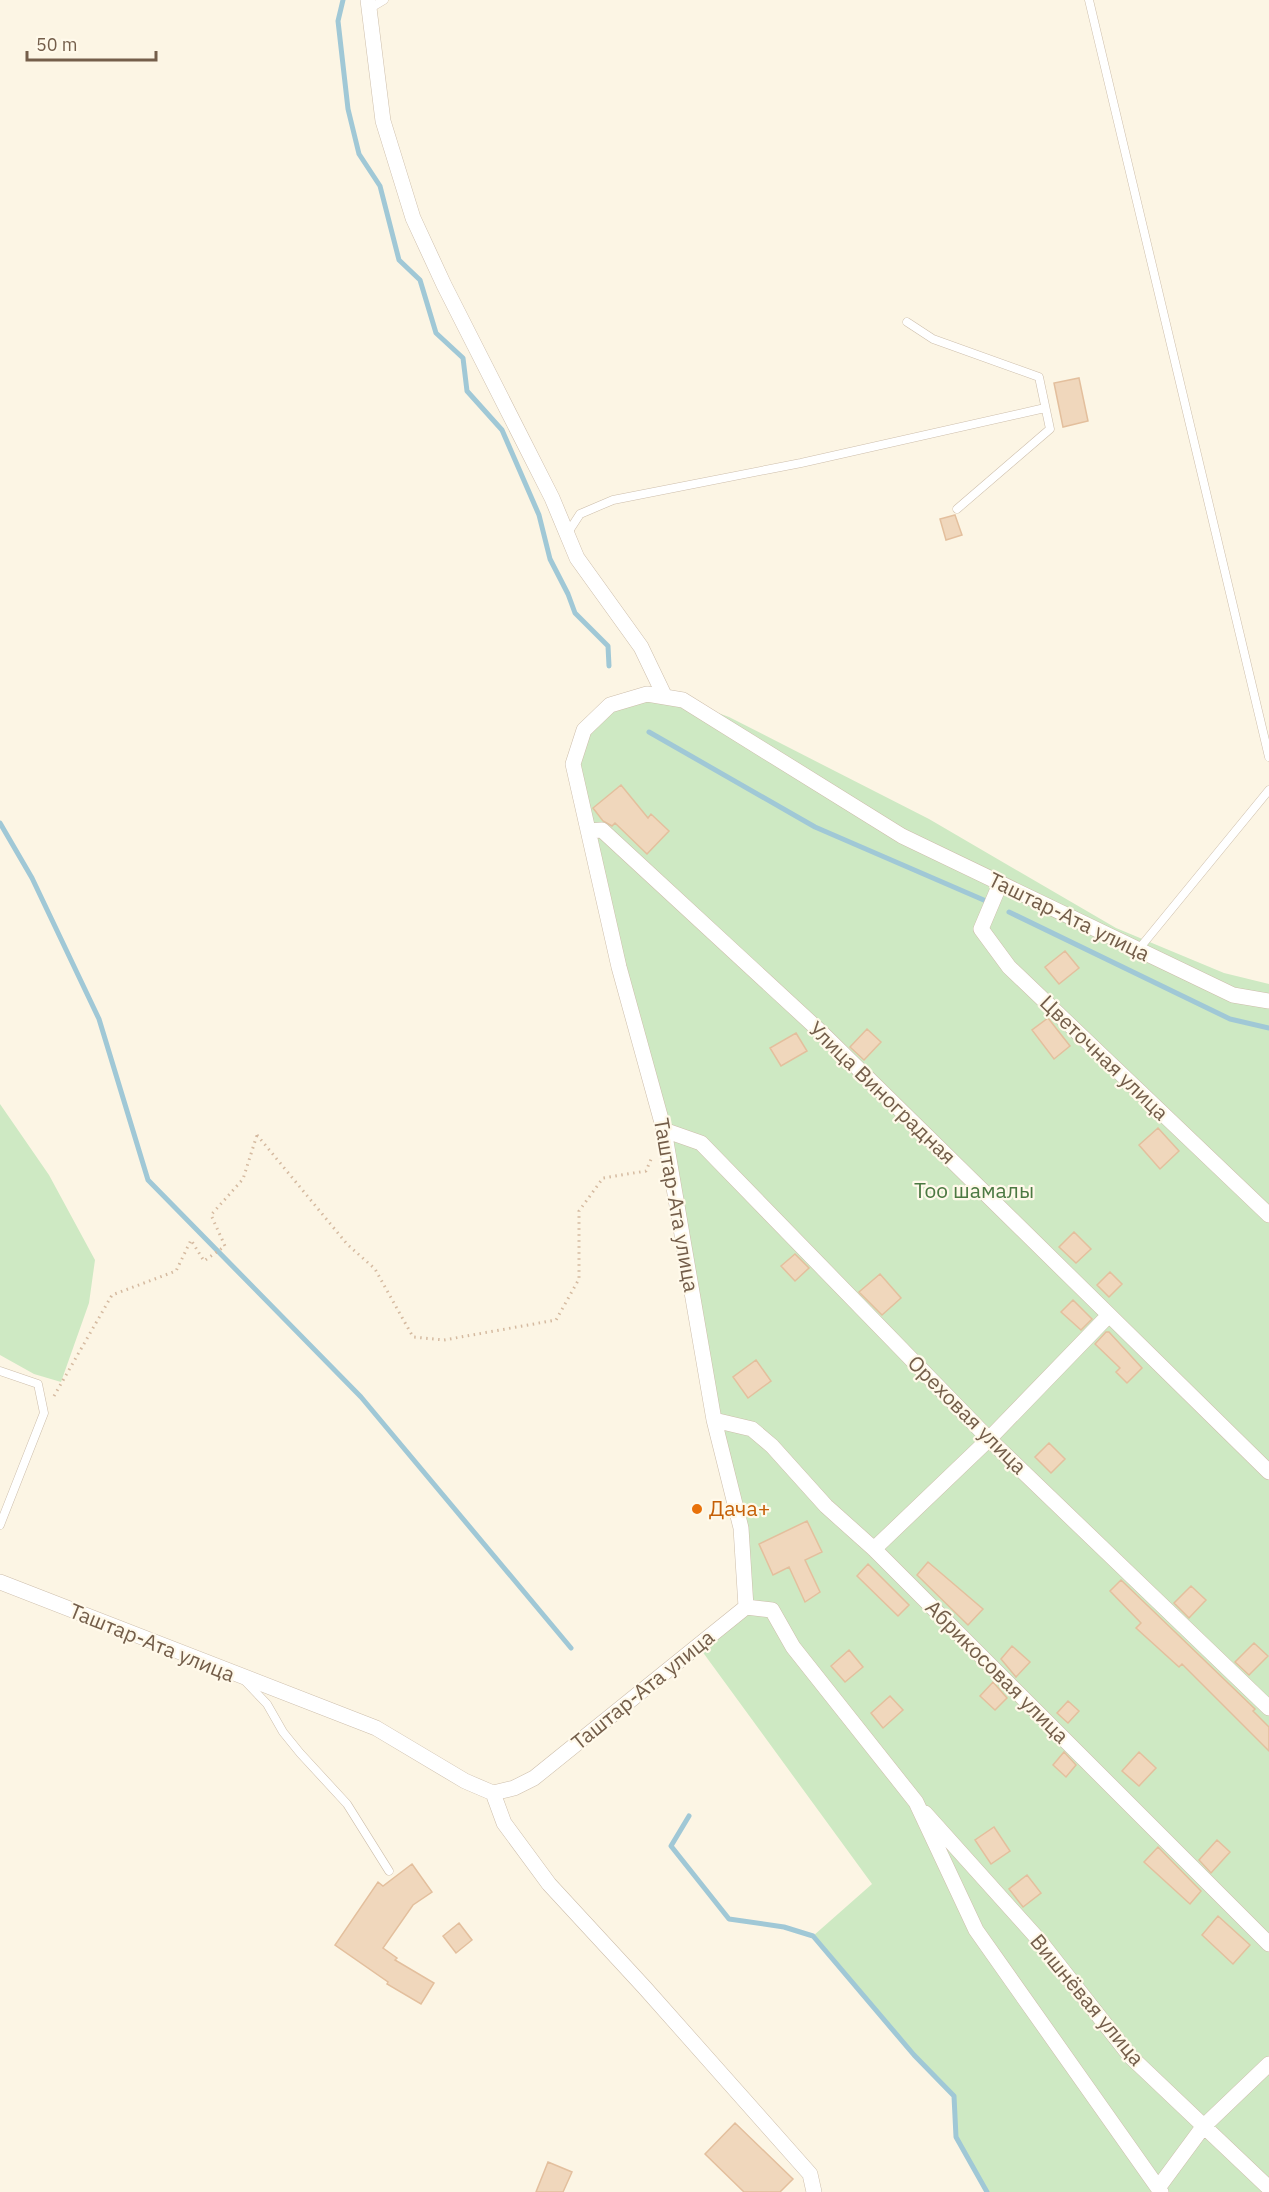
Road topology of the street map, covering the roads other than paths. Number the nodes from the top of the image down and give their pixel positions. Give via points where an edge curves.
1 (384, 0) edge
2 (1089, 0) edge
3 (369, 5) edge
4 (907, 322) dead end
5 (1045, 408) junction
6 (957, 509) dead end
7 (567, 534) junction
8 (665, 697) junction
9 (1269, 757) edge
10 (1269, 790) edge
11 (588, 831) junction
12 (1000, 884) junction
13 (1138, 950) junction
14 (1269, 1001) edge
15 (664, 1130) junction
16 (1269, 1215) edge
17 (1109, 1315) junction
18 (0, 1371) edge
19 (714, 1420) junction
20 (989, 1439) junction
21 (1269, 1472) edge
22 (0, 1525) edge
23 (874, 1550) junction
24 (0, 1582) edge
25 (746, 1607) junction
26 (243, 1679) junction
27 (1269, 1708) edge
28 (493, 1793) junction
29 (916, 1802) junction
30 (389, 1872) dead end
31 (1269, 1944) edge
32 (1269, 2064) edge
33 (1203, 2127) junction
34 (1269, 2188) edge
35 (1159, 2190) edge
36 (814, 2192) edge

1 - 3 lane
2 - 9 lane
3 - 7 street via 383,122 413,218
4 - 5 lane via 933,339 1039,377
5 - 6 lane via 1050,429
5 - 7 lane via 613,500 580,514
7 - 8 street via 578,558 641,647
8 - 11 street, Таштар-Ата улица via 647,694 610,705 584,730 573,764
8 - 12 street, Таштар-Ата улица via 683,700 902,836
10 - 13 lane
11 - 15 street, Таштар-Ата улица via 619,967
11 - 17 street, Улица Виноградная via 602,830 823,1034
12 - 13 street, Таштар-Ата улица
12 - 16 street, Цветочная улица via 981,929 1009,967
13 - 14 street, Таштар-Ата улица via 1233,995
15 - 19 street, Таштар-Ата улица
15 - 20 street, Ореховая улица via 701,1143
17 - 20 street
17 - 21 street, Улица Виноградная
18 - 22 lane via 38,1384 44,1413
19 - 23 street, Абрикосовая улица via 759,1435
19 - 25 street, Таштар-Ата улица via 741,1528
20 - 23 street
20 - 27 street, Ореховая улица
23 - 31 street, Абрикосовая улица
24 - 26 street, Таштар-Ата улица
25 - 28 street, Таштар-Ата улица via 534,1778
25 - 29 street via 772,1610 793,1647
26 - 28 street, Таштар-Ата улица via 376,1728 465,1781
26 - 30 lane via 267,1704 300,1753 347,1804
28 - 36 street via 504,1823 549,1884 810,2174
29 - 33 street, Вишнёвая улица via 1039,1940 1131,2056
29 - 35 street via 976,1930
32 - 33 street
33 - 34 street, Вишнёвая улица
33 - 35 street

